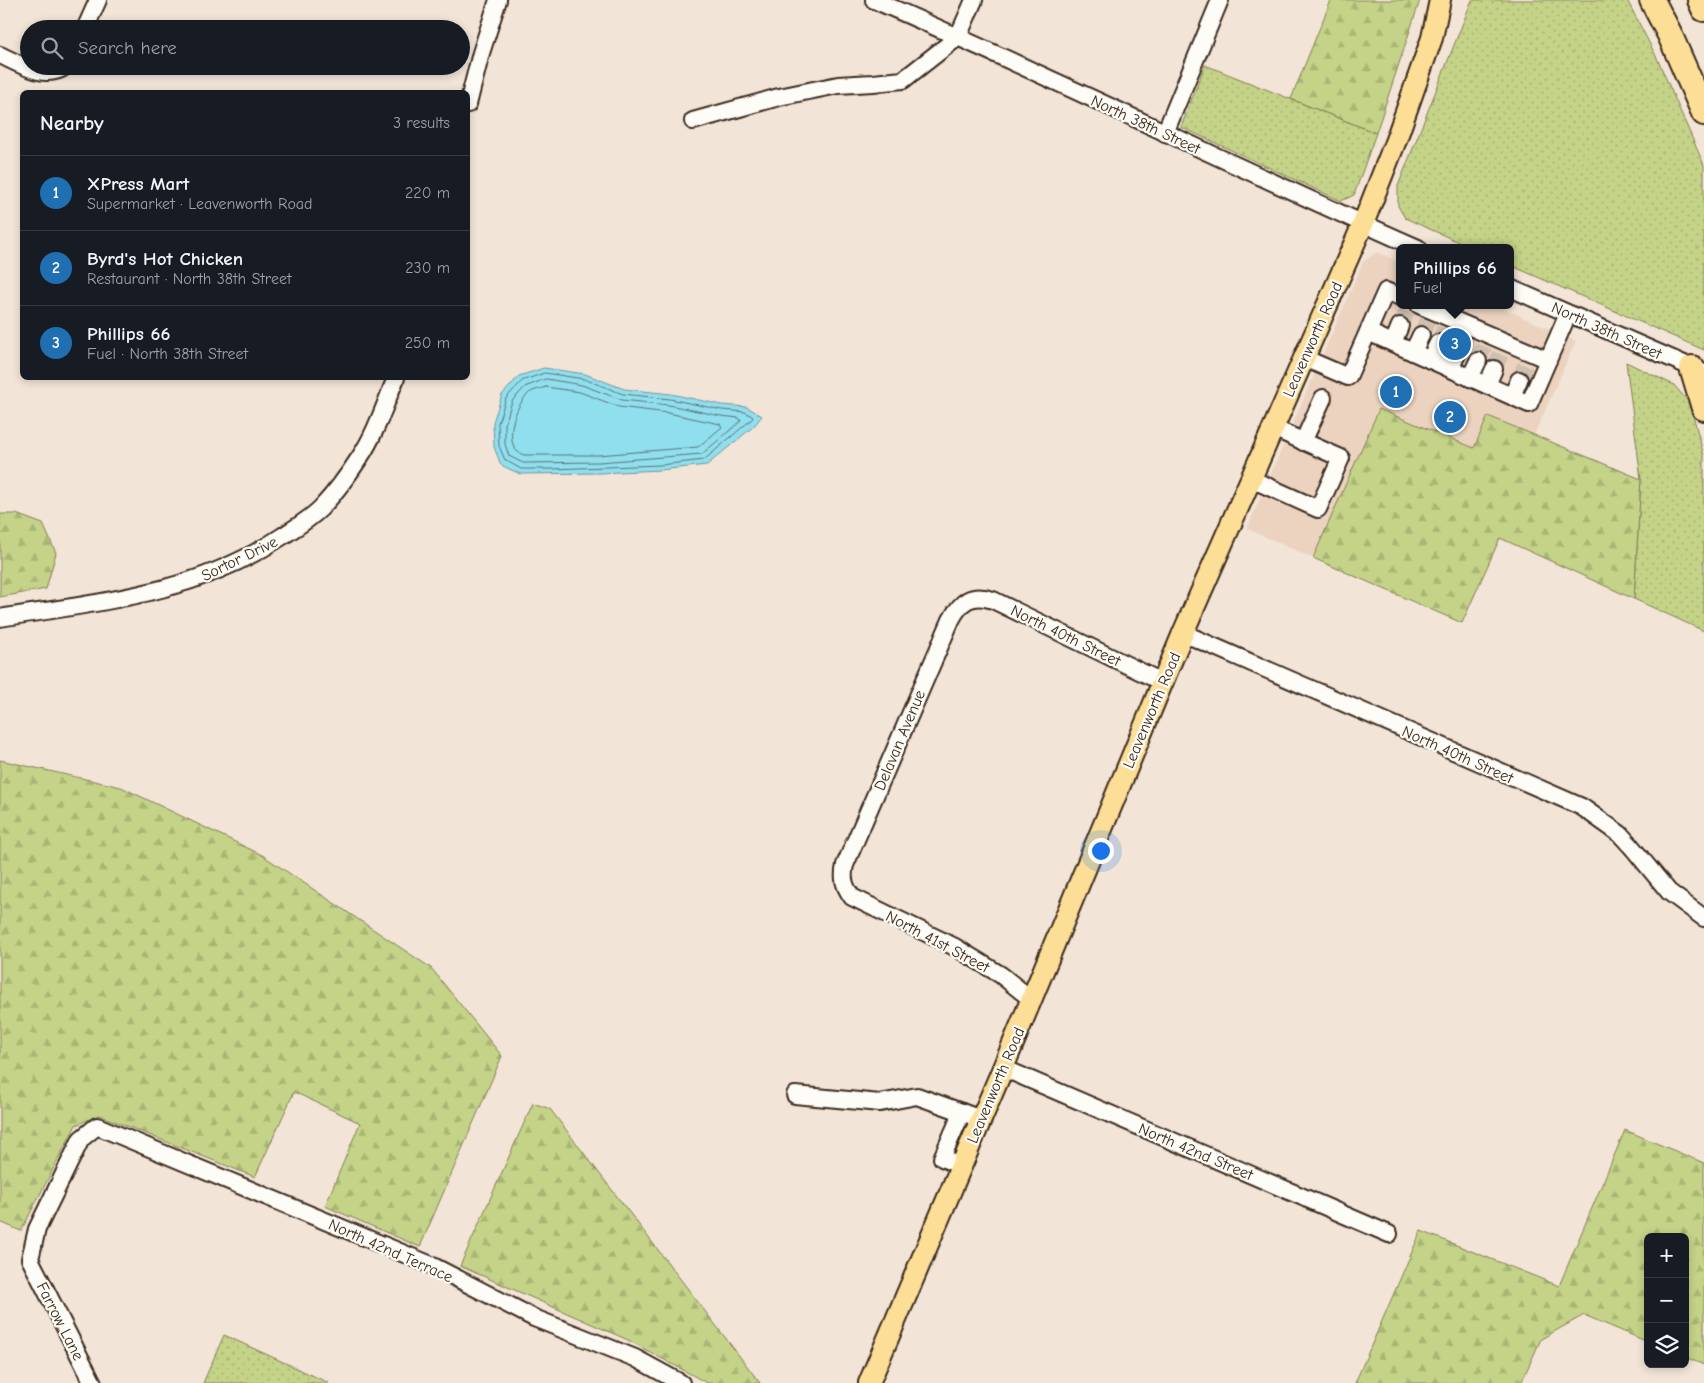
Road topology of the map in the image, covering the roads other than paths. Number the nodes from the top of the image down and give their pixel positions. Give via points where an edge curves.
1 (98, 0) edge
2 (498, 0) edge
3 (874, 0) edge
4 (974, 0) edge
5 (1220, 0) edge
6 (1440, 0) edge
7 (1455, 0) edge
8 (1652, 0) edge
9 (1700, 0) edge
10 (1704, 9) edge
11 (89, 20) edge
12 (958, 36) junction
13 (1432, 38) junction
14 (0, 55) edge
15 (20, 64) edge
16 (470, 96) edge
17 (1704, 113) edge
18 (693, 121) dead end
19 (1165, 133) junction
20 (1363, 224) junction
21 (1409, 244) edge
22 (1514, 290) edge
23 (1396, 297) edge
24 (1418, 309) edge
25 (1568, 314) junction
26 (1400, 326) tunnel mouth
27 (1368, 332) junction
28 (1421, 335) tunnel mouth
29 (1393, 343) junction
30 (1438, 343) tunnel mouth
31 (1414, 352) junction
32 (1458, 352) tunnel mouth
33 (1304, 358) junction
34 (1430, 360) junction
35 (1548, 360) junction
36 (1478, 362) tunnel mouth
37 (1450, 369) junction
38 (1494, 369) tunnel mouth
39 (1698, 370) edge
40 (1470, 378) junction
41 (395, 380) edge
42 (1519, 380) tunnel mouth
43 (1487, 386) junction
44 (1512, 396) junction
45 (1323, 398) dead end
46 (1704, 408) edge
47 (1273, 428) junction
48 (1303, 442) junction
49 (1251, 479) junction
50 (968, 600) joint
51 (0, 618) edge
52 (1183, 634) junction
53 (1162, 682) junction
54 (844, 885) joint
55 (1704, 918) edge
56 (1031, 999) junction
57 (1003, 1068) junction
58 (796, 1095) dead end
59 (962, 1112) junction
60 (981, 1119) junction
61 (961, 1166) junction
62 (1389, 1234) dead end
63 (30, 1259) joint
64 (93, 1383) edge
65 (681, 1383) edge
66 (869, 1383) edge

1 - 11 street
2 - 16 street
3 - 12 street, North 38th Street
4 - 12 street
5 - 19 street
6 - 13 main road, Leavenworth Road
7 - 13 main road, Leavenworth Road
8 - 17 highway
9 - 10 highway
12 - 18 street via 903,80 838,85 779,97
12 - 19 street, North 38th Street
13 - 20 main road, Leavenworth Road
14 - 15 street
19 - 20 street, North 38th Street
20 - 21 street, North 38th Street
20 - 33 main road, Leavenworth Road
22 - 25 street, North 38th Street
23 - 27 street via 1386,291
24 - 35 street via 1528,358
25 - 35 street
25 - 39 street, North 38th Street
26 - 29 street
27 - 29 street
27 - 33 street via 1348,377
28 - 31 street
29 - 31 street
30 - 34 street
31 - 34 street
32 - 37 street
33 - 47 main road, Leavenworth Road
34 - 37 street
35 - 44 street via 1529,404
36 - 40 street
37 - 40 street
38 - 43 street
39 - 46 highway
40 - 43 street
41 - 51 street, Sortor Drive via 361,456 341,483 316,512 268,546 190,582 139,596
42 - 44 street
43 - 44 street
45 - 48 street
47 - 48 street
47 - 49 main road, Leavenworth Road
48 - 49 street via 1340,458 1318,509
49 - 52 main road, Leavenworth Road
50 - 53 street, North 40th Street via 982,597 993,600
50 - 54 street, Delavan Avenue via 956,610 951,620 845,865
52 - 53 main road, Leavenworth Road
52 - 55 street, North 40th Street via 1582,807 1620,834 1669,892
53 - 56 main road, Leavenworth Road
54 - 56 street, North 41st Street via 852,897 954,947 1001,975
56 - 57 main road, Leavenworth Road
57 - 60 main road, Leavenworth Road
57 - 62 street, North 42nd Street
58 - 59 street via 880,1103 917,1096
59 - 60 street
59 - 61 street via 942,1158
60 - 61 main road, Leavenworth Road
61 - 66 main road, Leavenworth Road
63 - 64 street, Farrow Lane
63 - 65 street, North 42nd Terrace via 37,1229 80,1139 97,1126 431,1264 534,1318 635,1358

